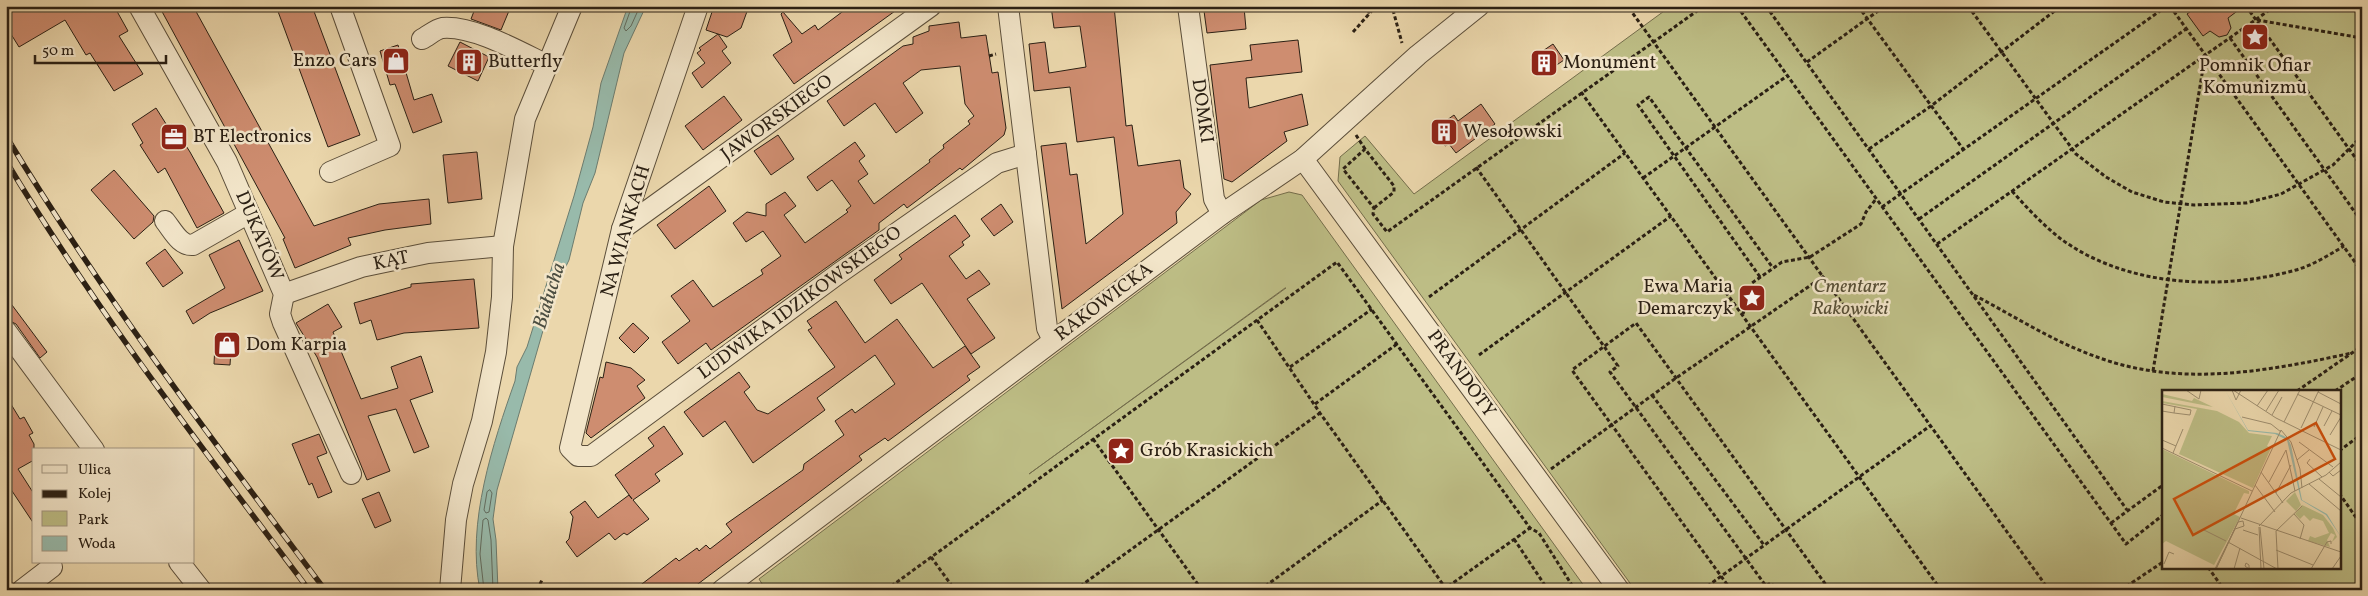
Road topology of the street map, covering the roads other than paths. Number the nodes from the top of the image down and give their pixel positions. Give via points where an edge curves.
1 (140, 6) edge
2 (340, 6) edge
3 (572, 6) edge
4 (698, 6) edge
5 (931, 6) edge
6 (1008, 6) edge
7 (1188, 6) edge
8 (1479, 6) edge
9 (422, 39) dead end
10 (547, 65) junction
11 (1026, 154) junction
12 (1302, 159) junction
13 (330, 172) dead end
14 (250, 213) junction
15 (1222, 214) junction
16 (165, 221) dead end
17 (622, 229) junction
18 (503, 246) junction
19 (284, 294) junction
20 (6, 331) edge
21 (1053, 340) junction
22 (93, 448) edge
23 (578, 456) joint
24 (351, 474) dead end
25 (181, 564) edge
26 (52, 566) dead end
27 (22, 590) edge
28 (201, 590) edge
29 (450, 590) edge
30 (722, 590) edge
31 (1619, 590) edge

1 - 14 street, DUKATÓW via 227,162
2 - 13 street via 390,146
3 - 10 street
4 - 17 street, NA WIANKACH
5 - 17 street, JAWORSKIEGO
6 - 11 street
7 - 15 street, DOMKI via 1214,199
8 - 12 street, RAKOWICKA via 1418,55
9 - 10 street via 441,28 464,30
10 - 18 street via 525,119
11 - 21 street via 1047,328
11 - 23 street, LUDWIKA IDZIKOWSKIEGO via 997,163 830,280 591,456
12 - 15 street, RAKOWICKA
12 - 31 street, PRANDOTY
14 - 16 street via 193,245 182,242
14 - 19 street, DUKATÓW
15 - 21 street, RAKOWICKA
17 - 23 street, NA WIANKACH via 570,448
18 - 19 street, KĄT via 428,253 361,267
18 - 29 street via 496,352 456,520
19 - 24 street, DUKATÓW via 280,314 283,324
20 - 22 street
21 - 30 street, RAKOWICKA
25 - 28 street
26 - 27 street

